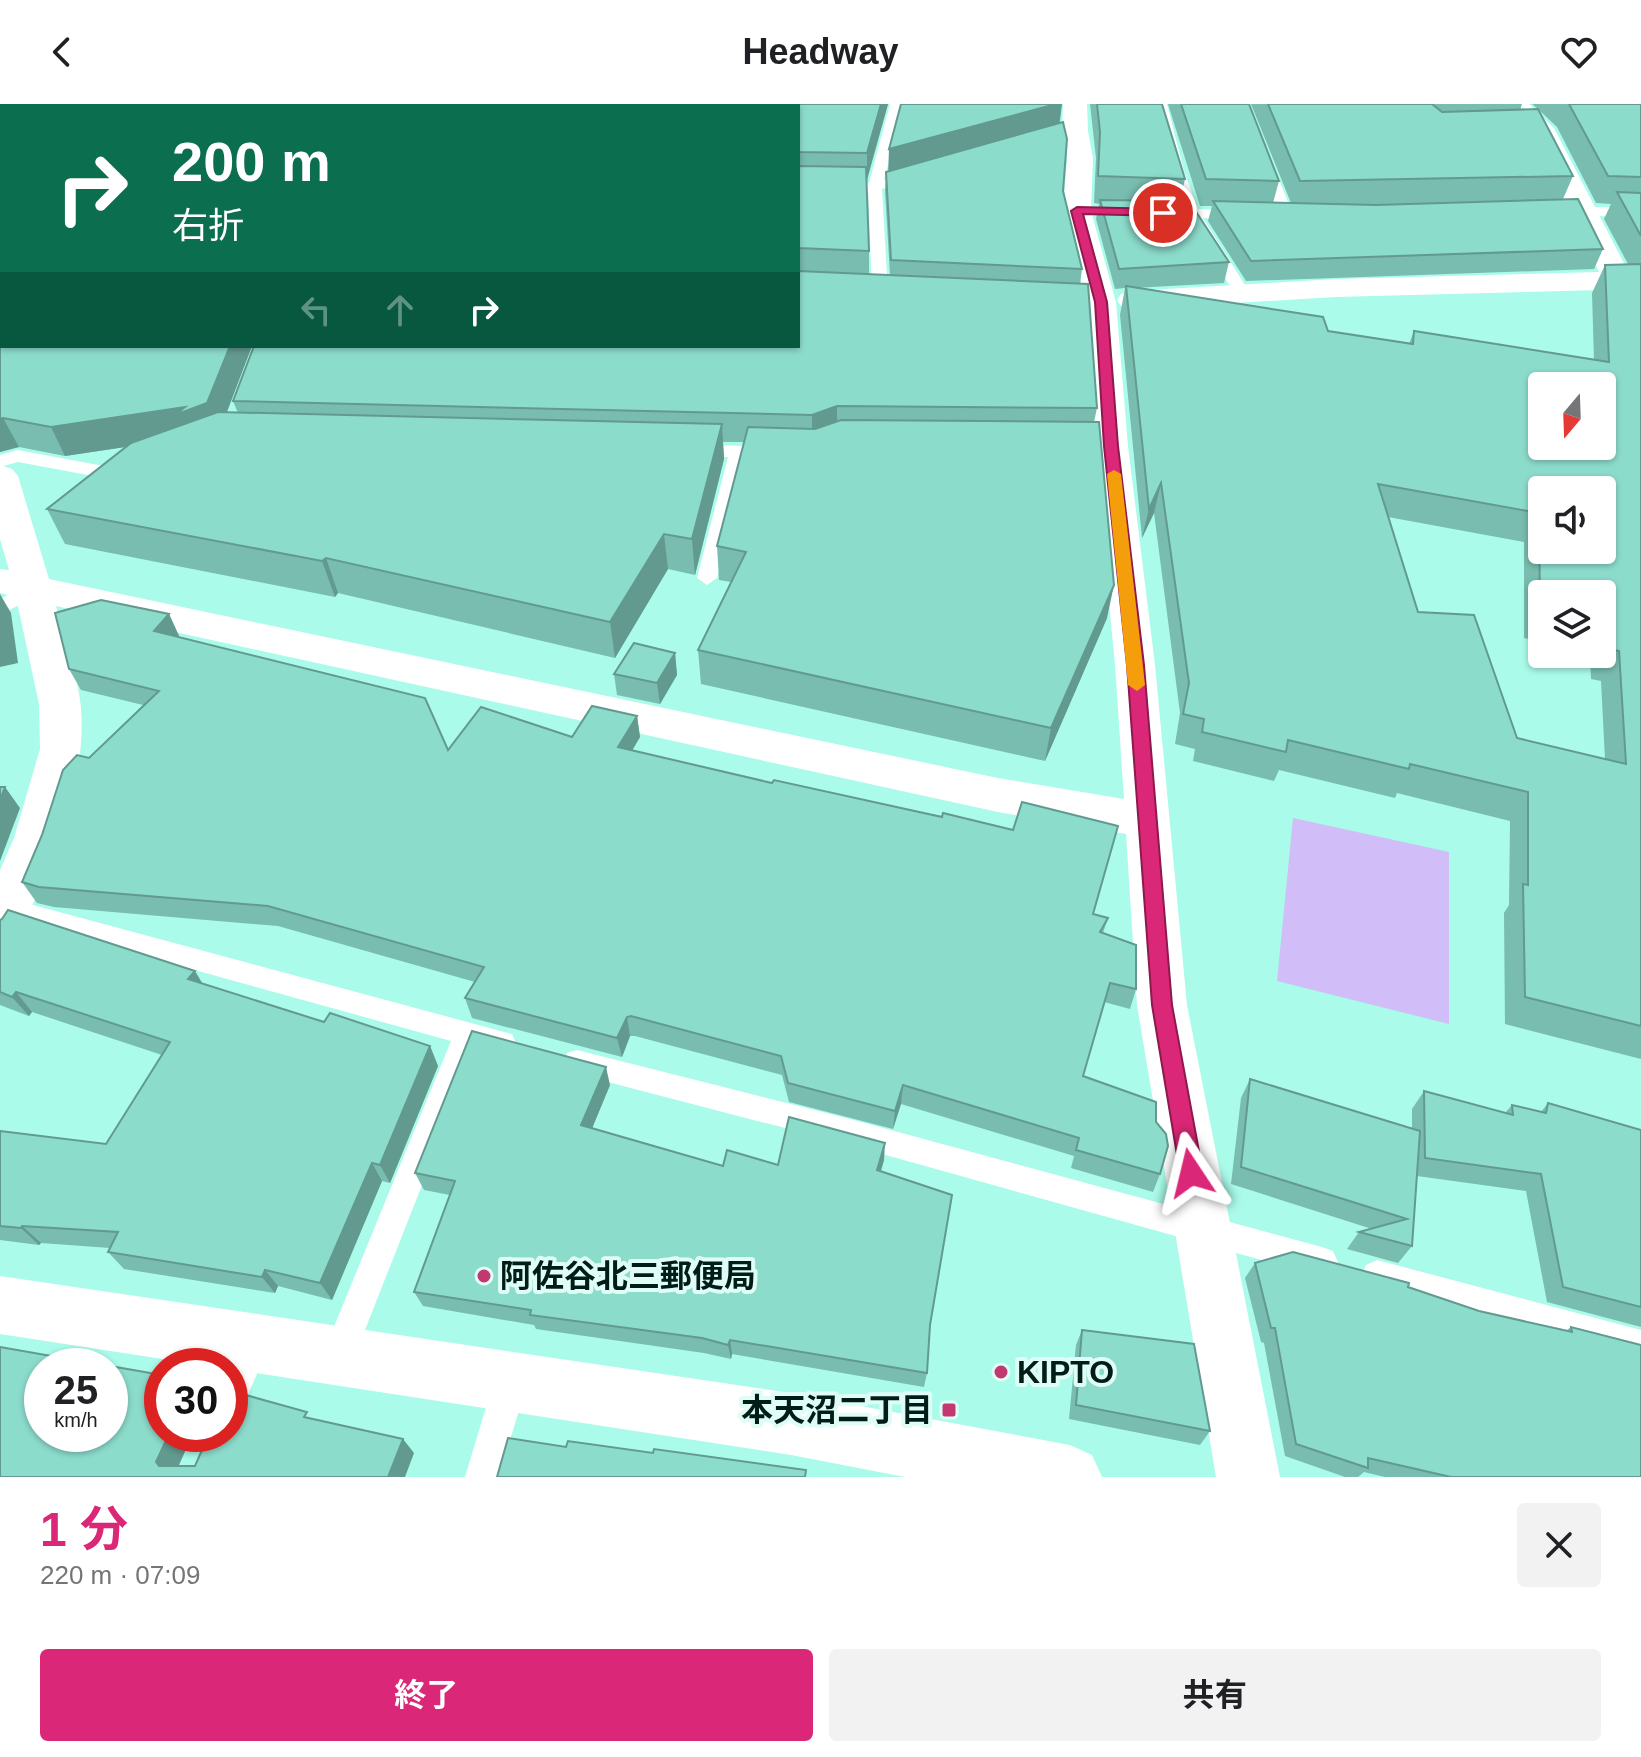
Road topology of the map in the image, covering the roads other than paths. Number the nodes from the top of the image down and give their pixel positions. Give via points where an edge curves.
1 (897, 104) edge
2 (1160, 104) edge
3 (1243, 104) edge
4 (1527, 120) edge
5 (1070, 123) edge
6 (936, 170) edge
7 (800, 186) edge
8 (875, 187) junction
9 (1585, 210) junction
10 (1553, 211) edge
11 (1149, 212) edge
12 (1192, 213) junction
13 (1641, 213) edge
14 (1630, 280) edge
15 (866, 291) joint
16 (911, 293) edge
17 (1242, 293) junction
18 (1085, 301) junction
19 (675, 450) edge
20 (739, 452) junction
21 (785, 452) edge
22 (0, 461) edge
23 (149, 467) edge
24 (0, 476) edge
25 (707, 578) dead end
26 (11, 593) edge
27 (1146, 820) junction
28 (3, 916) edge
29 (468, 1034) junction
30 (1201, 1230) junction
31 (0, 1305) edge
32 (254, 1343) junction
33 (1641, 1346) edge
34 (248, 1356) edge
35 (338, 1356) junction
36 (510, 1384) junction
37 (482, 1477) edge
38 (1070, 1477) edge
39 (1248, 1477) edge

1 - 8 lane
2 - 12 lane
3 - 12 lane via 1277,215
4 - 9 street
5 - 18 street via 1080,158
6 - 8 lane
7 - 8 lane
8 - 15 lane
9 - 10 lane
9 - 13 lane
9 - 14 street
11 - 12 lane
12 - 17 lane
14 - 17 street
15 - 16 street
17 - 18 street
18 - 27 street via 1135,665
19 - 20 lane
20 - 21 lane
20 - 25 lane
22 - 23 lane via 18,456 123,477
24 - 26 street
26 - 27 street via 429,671 998,795
26 - 28 street via 60,704 61,749 37,838
27 - 30 street via 1162,1005
28 - 29 lane
29 - 30 lane via 850,1132
29 - 35 lane
30 - 33 lane
30 - 39 street
31 - 32 street
32 - 34 lane
32 - 35 street
35 - 36 street
36 - 37 lane
36 - 38 street via 791,1424

